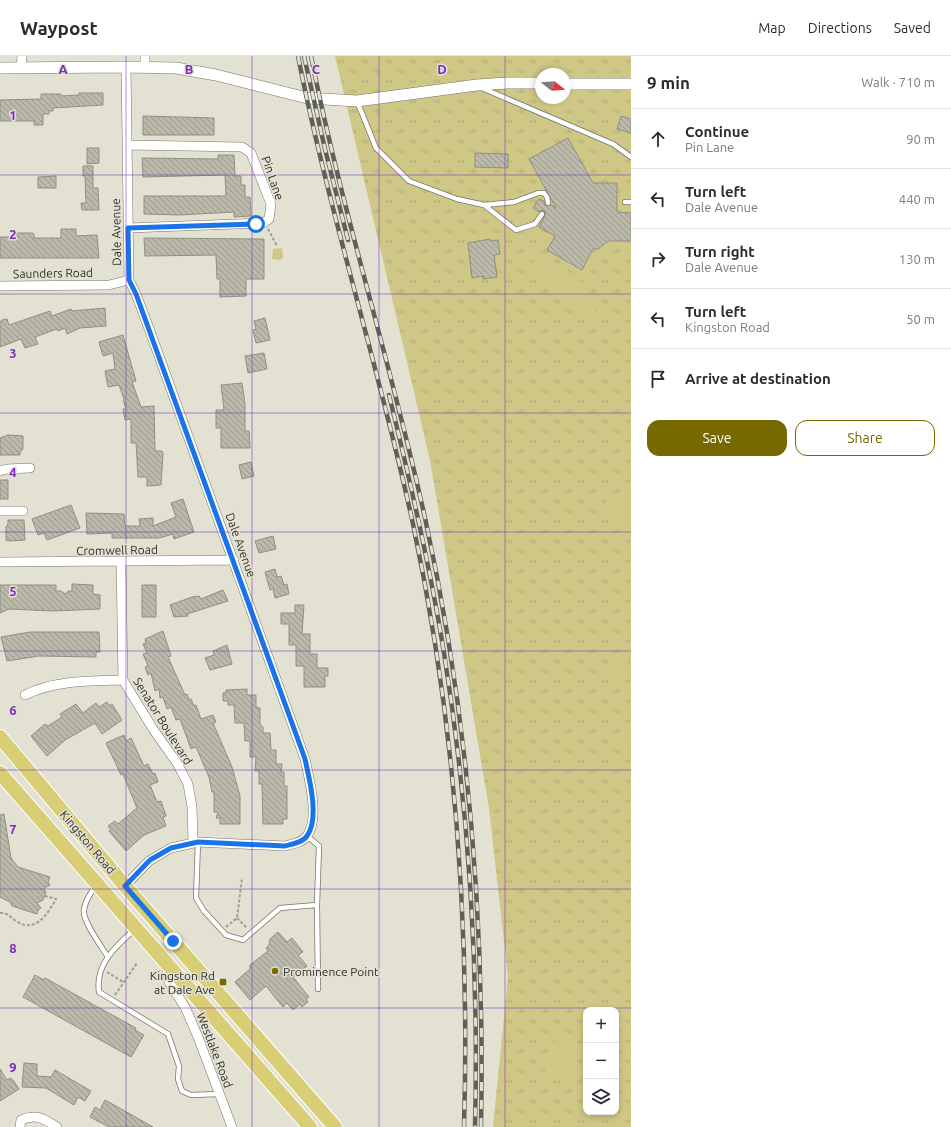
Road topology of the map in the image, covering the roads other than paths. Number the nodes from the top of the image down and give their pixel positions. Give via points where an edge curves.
1 (22, 56) edge
2 (145, 61) edge
3 (126, 67) junction
4 (0, 68) edge
5 (21, 68) junction
6 (535, 83) edge
7 (571, 84) edge
8 (631, 84) edge
9 (477, 85) junction
10 (357, 101) junction
11 (127, 145) junction
12 (631, 157) edge
13 (548, 203) dead end
14 (484, 205) junction
15 (542, 214) dead end
16 (128, 228) junction
17 (129, 280) junction
18 (0, 286) edge
19 (30, 468) dead end
20 (0, 471) edge
21 (0, 511) edge
22 (23, 511) dead end
23 (234, 560) junction
24 (0, 562) edge
25 (121, 562) junction
26 (123, 680) junction
27 (25, 695) dead end
28 (0, 736) edge
29 (0, 773) edge
30 (307, 836) junction
31 (195, 842) junction
32 (97, 883) junction
33 (125, 886) junction
34 (317, 905) junction
35 (136, 928) junction
36 (108, 957) junction
37 (165, 961) junction
38 (318, 989) dead end
39 (219, 1094) junction
40 (20, 1127) edge
41 (57, 1127) edge
42 (232, 1127) edge
43 (310, 1127) edge
44 (336, 1127) edge

1 - 5 street
2 - 3 street
2 - 10 street via 216,74 307,98
3 - 5 street
3 - 11 street, Dale Avenue
4 - 5 street
6 - 9 street
7 - 8 street
9 - 10 street
9 - 12 lane via 614,144
10 - 14 lane via 376,148 409,181 457,199
11 - 16 street, Dale Avenue
11 - 16 street, Pin Lane via 242,146 252,153 271,204 271,213 263,224
13 - 14 lane via 544,193 538,192 514,202
14 - 15 lane via 516,230 536,224
16 - 17 street, Dale Avenue
17 - 18 street, Saunders Road via 109,285
17 - 23 street, Dale Avenue
19 - 20 street
21 - 22 street
23 - 25 street, Cromwell Road
23 - 30 street, Dale Avenue via 305,759 311,787 313,819
24 - 25 street, Cromwell Road
25 - 26 street, Senator Boulevard
26 - 27 street via 56,685
26 - 31 street, Senator Boulevard via 188,784
28 - 33 main road, Kingston Road
29 - 32 main road, Kingston Road
30 - 31 street via 297,843 285,846
30 - 34 lane via 318,846
31 - 33 street via 171,848 150,860
31 - 34 lane via 196,898 226,935 243,940 280,908
32 - 35 main road, Kingston Road
32 - 36 lane via 83,912
33 - 44 main road, Kingston Road
34 - 38 lane
35 - 36 lane
35 - 37 main road, Kingston Road
36 - 39 lane via 97,980 98,992 168,1034 180,1066 178,1079 182,1091 191,1095
37 - 39 street, Westlake Road via 169,982 185,1007
37 - 43 main road, Kingston Road
39 - 42 street, Westlake Road
40 - 41 street via 21,1120 29,1116 37,1116

